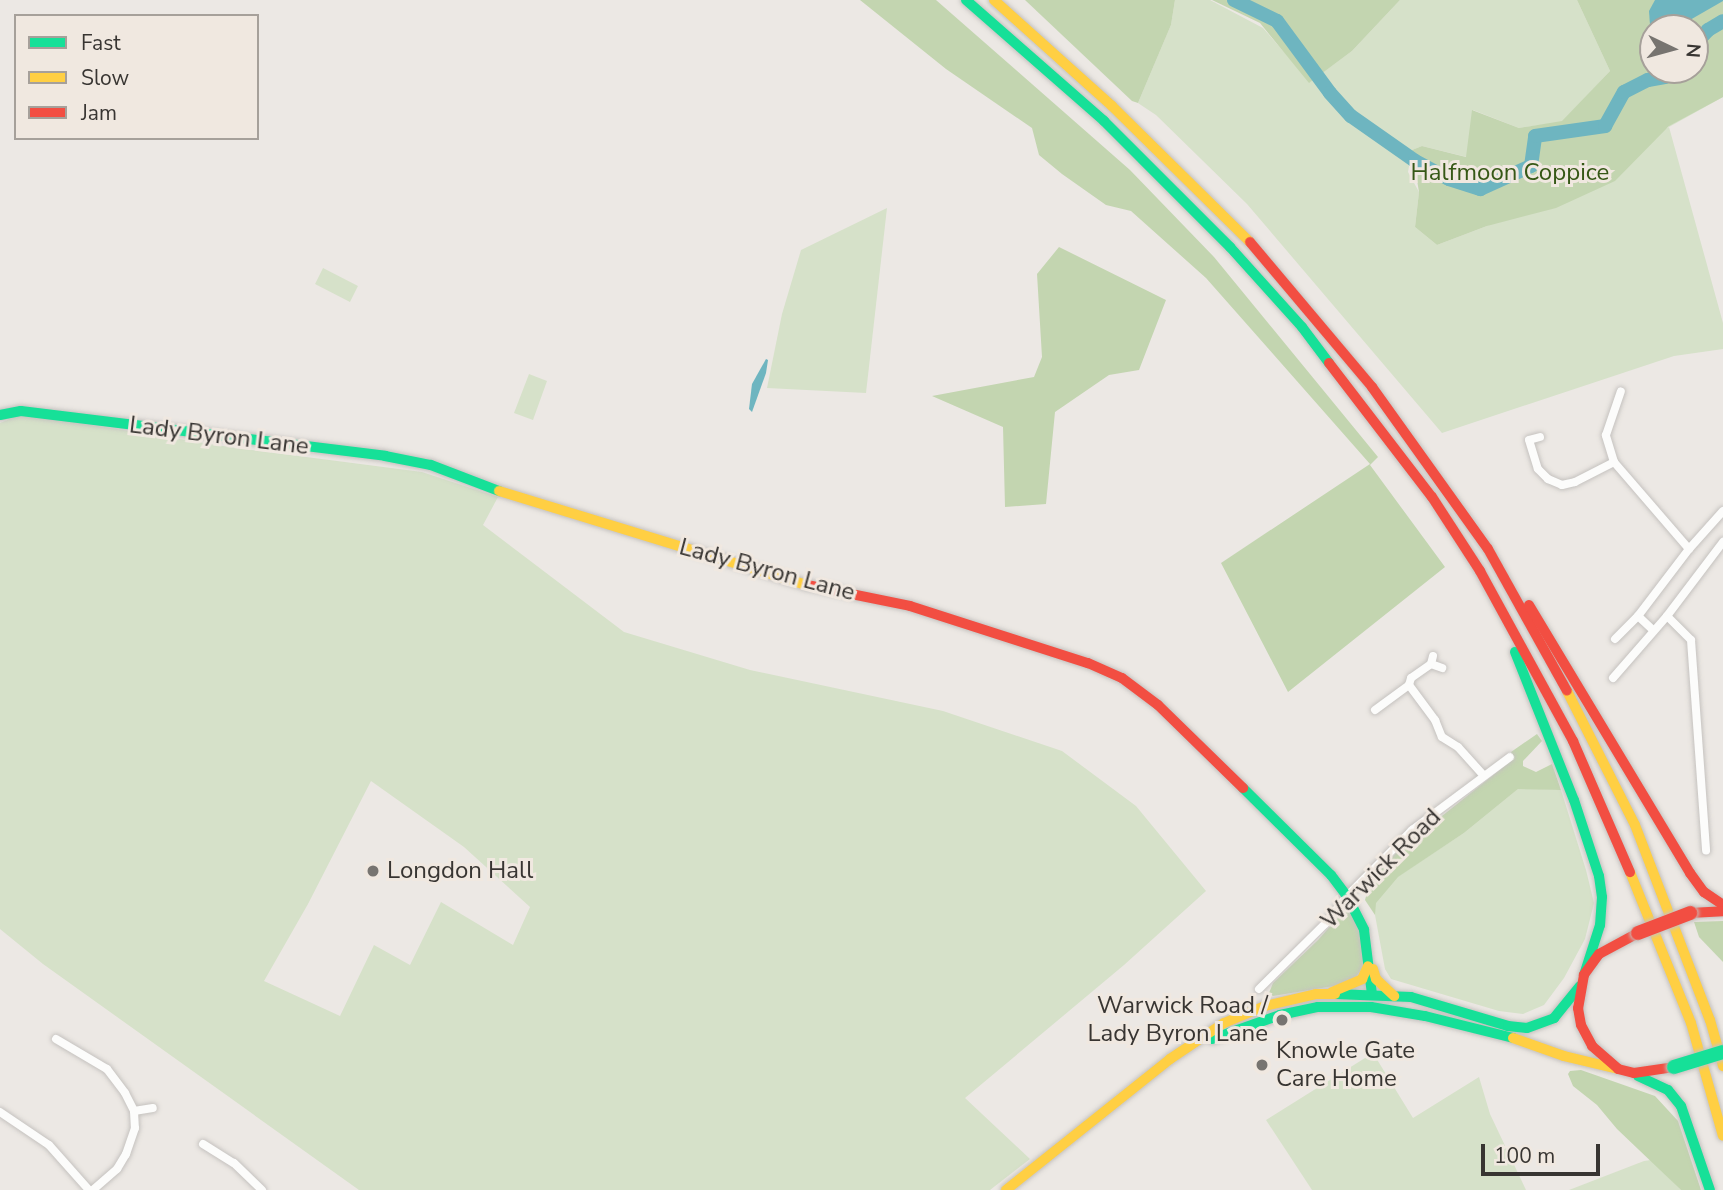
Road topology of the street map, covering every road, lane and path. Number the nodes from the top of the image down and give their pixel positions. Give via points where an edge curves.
1 (966, 0) edge
2 (994, 0) edge
3 (1621, 391) dead end
4 (0, 415) edge
5 (1540, 436) dead end
6 (1614, 462) junction
7 (1432, 497) junction
8 (1723, 511) edge
9 (1723, 542) edge
10 (1689, 549) junction
11 (1502, 572) junction
12 (1638, 616) junction
13 (1667, 616) junction
14 (1653, 630) junction
15 (1615, 639) dead end
16 (1442, 668) dead end
17 (1613, 678) dead end
18 (1409, 685) junction
19 (1375, 710) dead end
20 (1510, 757) dead end
21 (1483, 775) junction
22 (1706, 850) dead end
23 (1347, 896) junction
24 (1723, 905) edge
25 (1723, 911) edge
26 (1370, 960) junction
27 (1582, 980) junction
28 (1259, 989) dead end
29 (1329, 993) junction
30 (1371, 994) junction
31 (1394, 996) junction
32 (1459, 1024) junction
33 (56, 1038) dead end
34 (1723, 1052) edge
35 (1170, 1059) junction
36 (1723, 1066) edge
37 (1618, 1069) junction
38 (1634, 1073) junction
39 (153, 1108) dead end
40 (134, 1111) junction
41 (0, 1112) edge
42 (1723, 1136) edge
43 (203, 1144) dead end
44 (91, 1190) edge
45 (262, 1190) edge
46 (1006, 1190) edge
47 (1710, 1190) edge

1 - 7 main road via 1104,121 1230,247 1302,327
2 - 11 main road via 1150,142 1271,264 1372,387
3 - 6 street via 1606,435
4 - 23 main road, Lady Byron Lane via 21,411 431,465 504,493 773,576 910,606 1088,663 1122,678 1158,705
5 - 6 street via 1529,440 1538,468 1562,485
6 - 10 street
7 - 27 main road via 1516,655 1593,855 1602,912
7 - 42 main road via 1480,572 1603,804 1691,1023
8 - 10 street
9 - 13 street
10 - 12 street
11 - 24 main road via 1562,656 1698,884
11 - 36 main road via 1635,825 1675,924
12 - 14 street
12 - 15 street
13 - 14 street
13 - 22 street via 1691,640
14 - 17 street
16 - 18 street via 1432,660
18 - 19 street
18 - 21 street via 1442,737 1458,747
20 - 21 street, Warwick Road
21 - 23 street, Warwick Road via 1412,830
23 - 26 main road, Lady Byron Lane via 1364,930
23 - 28 street, Warwick Road
25 - 27 main road, bridge via 1690,914 1638,933 1599,954
26 - 29 main road via 1362,979
26 - 30 main road, Lady Byron Lane
26 - 31 main road via 1376,979
27 - 31 main road via 1554,1018 1527,1028
27 - 37 main road via 1581,1025 1592,1046
29 - 30 main road
29 - 35 main road via 1250,1011
30 - 31 main road
30 - 32 main road via 1380,1002 1441,1014
32 - 35 main road via 1397,1011 1318,1007 1230,1031
32 - 37 main road
33 - 40 street via 107,1069
34 - 38 main road, bridge via 1674,1068
35 - 46 main road
37 - 38 main road
38 - 47 main road via 1668,1090 1681,1106
39 - 40 street
40 - 44 street via 135,1128 126,1154 117,1169
41 - 44 street via 49,1145
43 - 45 street via 234,1163

